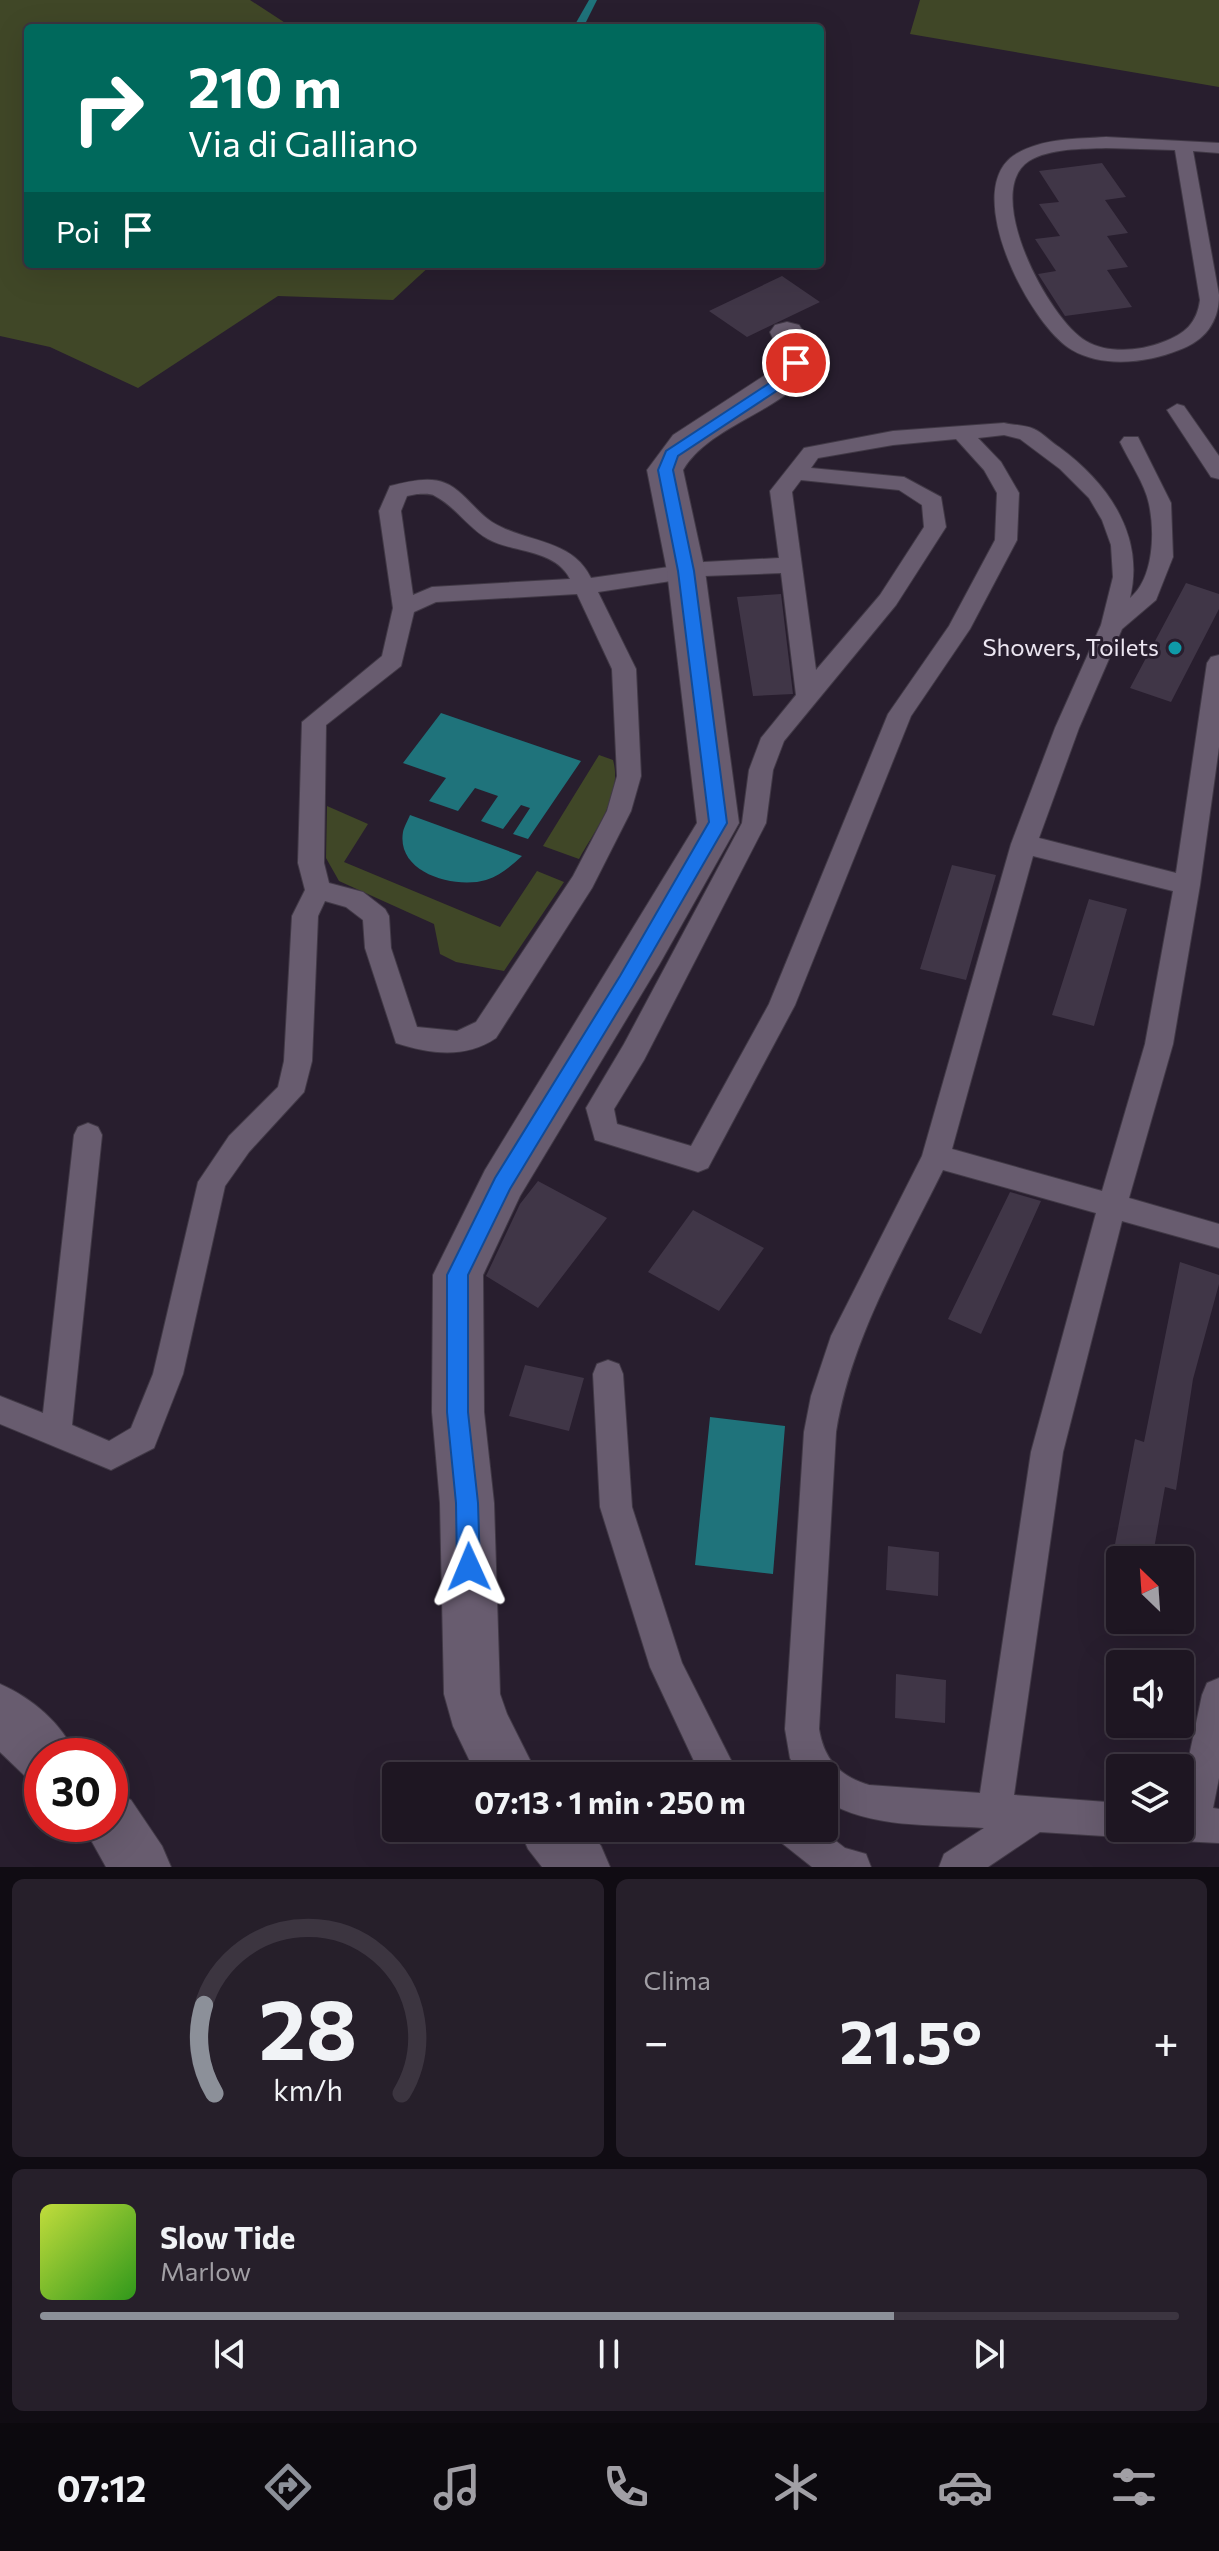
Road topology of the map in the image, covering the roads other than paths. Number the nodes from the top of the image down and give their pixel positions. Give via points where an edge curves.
1 (1183, 145) junction
2 (1219, 148) edge
3 (787, 332) dead end
4 (1177, 410) dead end
5 (961, 432) junction
6 (1131, 442) dead end
7 (1219, 472) edge
8 (796, 473) junction
9 (790, 565) junction
10 (686, 571) junction
11 (585, 586) junction
12 (404, 608) junction
13 (1112, 625) junction
14 (1219, 663) edge
15 (808, 696) junction
16 (1024, 844) junction
17 (1187, 885) junction
18 (318, 890) junction
19 (88, 1135) dead end
20 (936, 1156) junction
21 (1113, 1208) junction
22 (1219, 1236) edge
23 (608, 1374) dead end
24 (0, 1410) edge
25 (56, 1433) junction
26 (1219, 1695) edge
27 (0, 1713) edge
28 (27, 1738) edge
29 (501, 1762) edge
30 (712, 1762) edge
31 (810, 1762) edge
32 (838, 1789) edge
33 (994, 1812) junction
34 (1034, 1815) junction
35 (1106, 1819) edge
36 (1197, 1825) edge
37 (124, 1842) edge
38 (560, 1842) edge
39 (808, 1842) edge
40 (141, 1867) edge
41 (580, 1867) edge
42 (853, 1867) edge
43 (957, 1867) edge

1 - 1 lane via 1064,145 1037,151 1009,169 1004,195 1017,263 1053,322 1090,352 1151,352 1204,323 1210,300
1 - 2 lane
3 - 10 street via 796,363 785,377 672,454 665,470
4 - 7 lane
5 - 8 lane via 811,453
5 - 13 lane via 1004,429 1027,434 1097,494 1122,545 1124,577
5 - 15 lane via 1008,493 1006,540 959,629 900,714 782,1005 698,1160 605,1132 600,1108 754,823 761,770 773,738
6 - 13 lane via 1160,503 1162,557 1148,595
8 - 9 lane via 781,491
8 - 15 lane via 904,484 933,502 935,527 888,600
9 - 10 lane
9 - 15 lane
10 - 11 lane
10 - 29 street via 718,823 502,1184 458,1275 458,1412 467,1503 472,1694
11 - 12 lane via 432,595
11 - 12 lane via 576,569 543,547 499,536 440,488 417,487 398,491 390,511
11 - 18 lane via 624,669 629,776 619,811 583,881 486,1030 448,1044 406,1035 378,948 376,916 354,899
12 - 18 lane via 393,660 314,722 311,863
13 - 16 lane
14 - 17 lane
16 - 17 lane
16 - 20 lane
17 - 21 lane via 1159,1044
18 - 25 lane via 305,916 298,1061 290,1092 239,1144 212,1182 168,1374 143,1438 111,1456
19 - 25 lane
20 - 21 lane
20 - 31 lane via 846,1336 826,1396 802,1729
21 - 22 lane
21 - 33 lane via 1047,1452
23 - 30 lane via 616,1507 667,1667
24 - 25 lane
26 - 36 lane
27 - 28 street
32 - 33 lane via 869,1802
33 - 34 lane
34 - 35 lane
34 - 43 lane
37 - 40 street
38 - 41 street
39 - 42 lane via 837,1864

